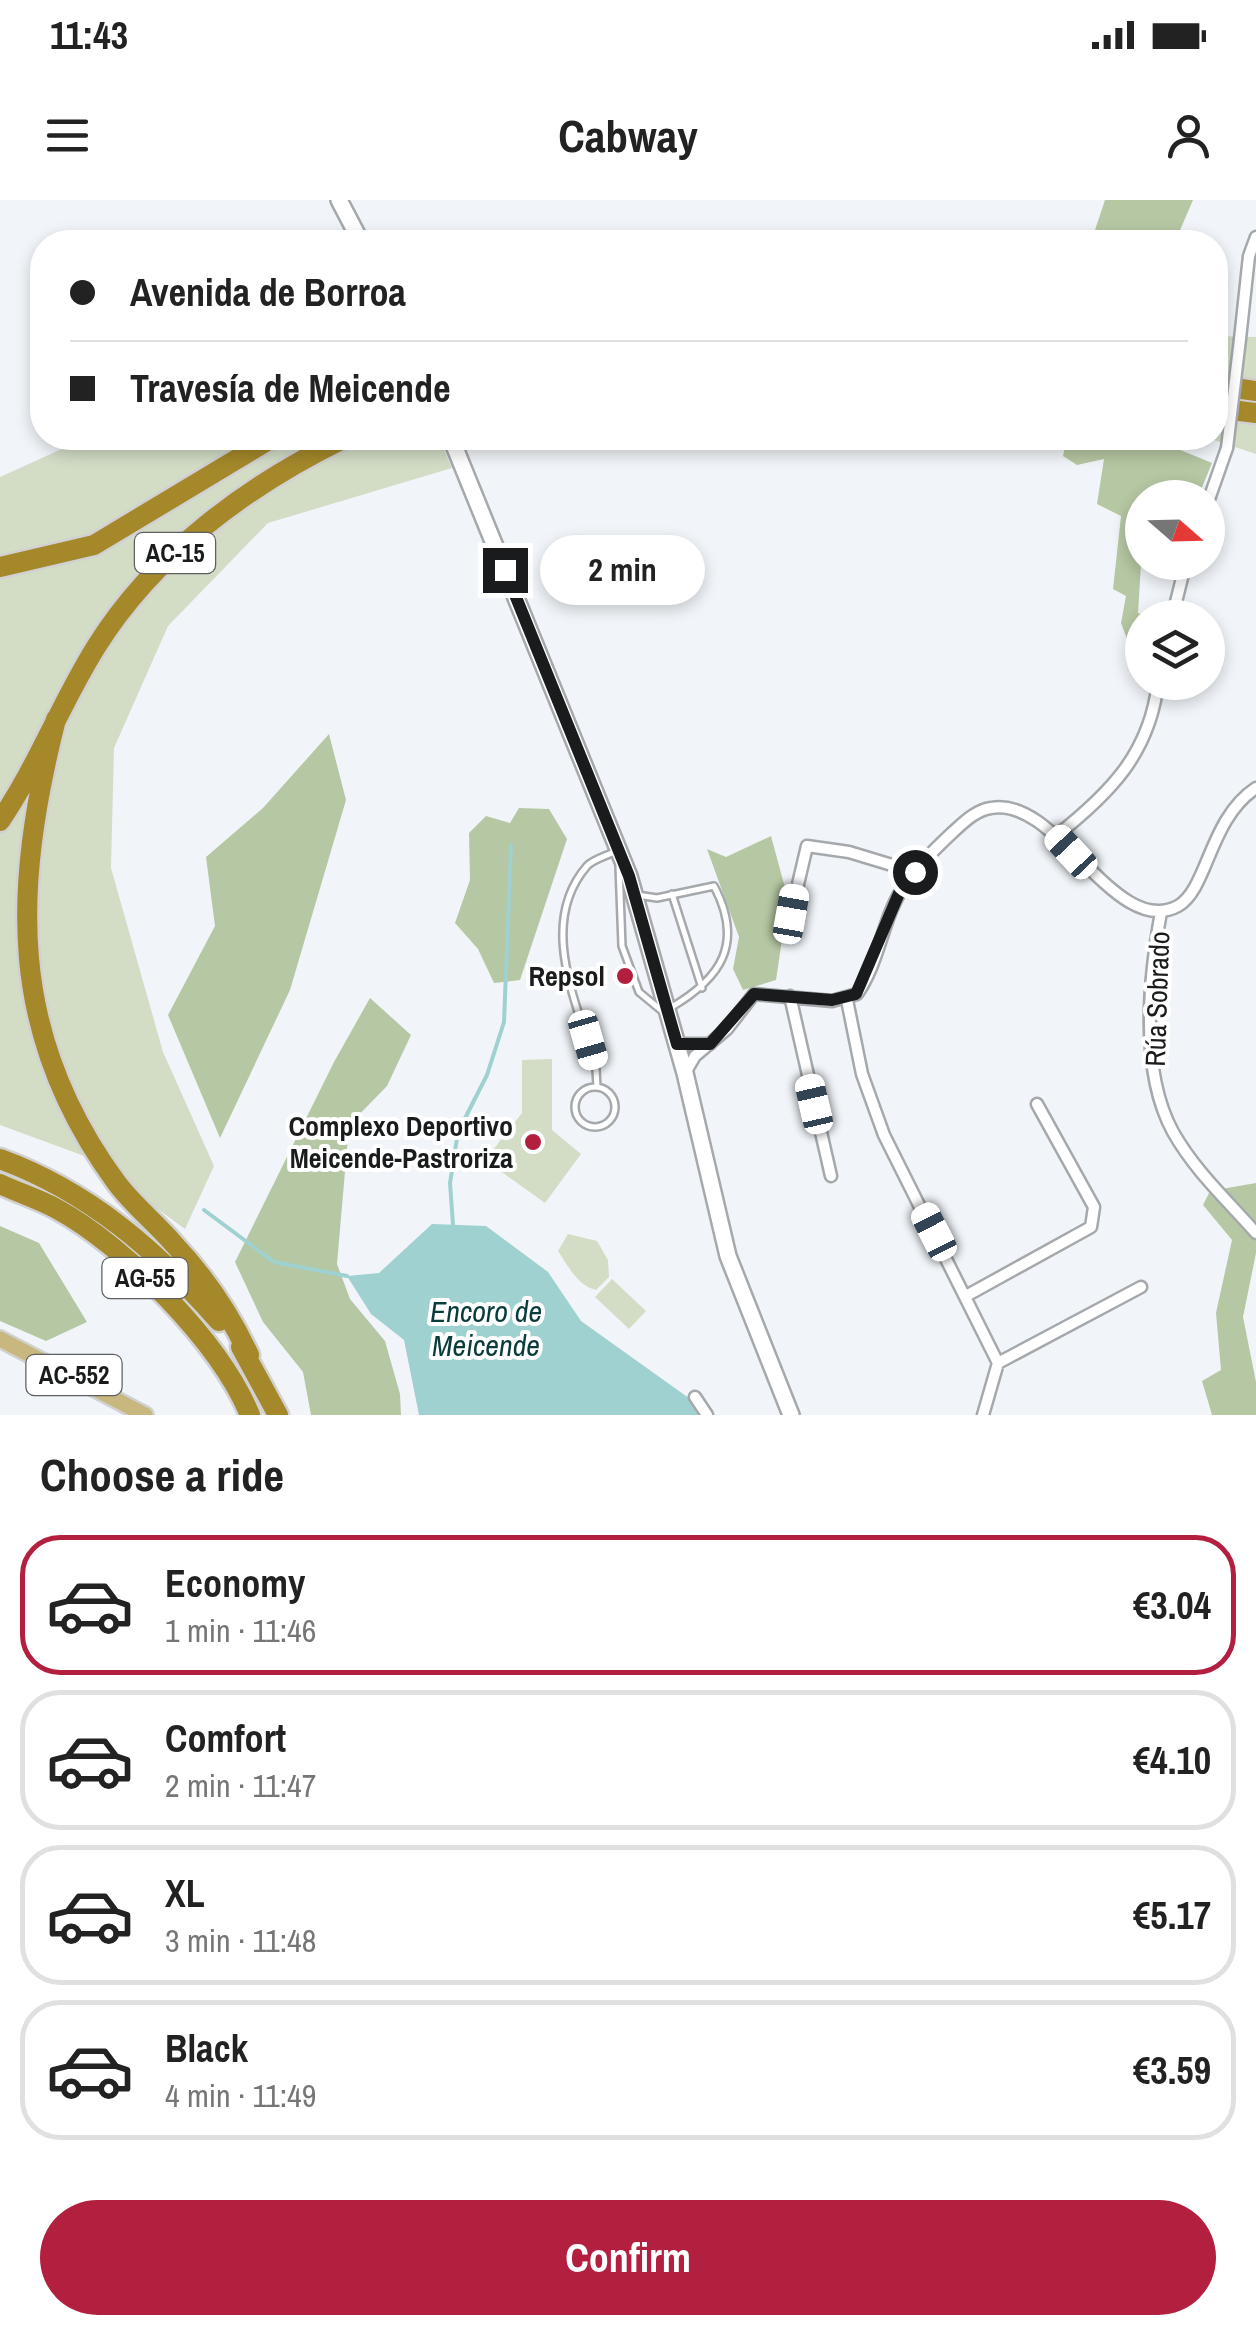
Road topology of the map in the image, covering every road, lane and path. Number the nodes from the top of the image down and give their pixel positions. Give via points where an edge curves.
1 (339, 200) edge
2 (355, 230) edge
3 (1256, 237) edge
4 (1228, 387) edge
5 (1256, 390) edge
6 (1228, 410) edge
7 (1256, 413) edge
8 (1228, 440) edge
9 (252, 450) edge
10 (322, 450) edge
11 (456, 450) edge
12 (1226, 450) edge
13 (1216, 480) edge
14 (0, 567) edge
15 (1156, 700) edge
16 (56, 719) junction
17 (1256, 788) edge
18 (0, 821) edge
19 (1056, 836) junction
20 (618, 850) junction
21 (915, 872) junction
22 (672, 894) junction
23 (635, 895) junction
24 (1161, 912) junction
25 (791, 914) dead end
26 (702, 988) junction
27 (790, 996) junction
28 (847, 1000) junction
29 (669, 1015) junction
30 (677, 1044) junction
31 (710, 1044) junction
32 (685, 1072) junction
33 (597, 1087) junction
34 (1037, 1104) dead end
35 (0, 1159) edge
36 (830, 1176) dead end
37 (0, 1184) edge
38 (1256, 1233) edge
39 (1141, 1287) dead end
40 (966, 1296) junction
41 (0, 1339) edge
42 (249, 1356) junction
43 (998, 1363) junction
44 (695, 1396) dead end
45 (145, 1415) edge
46 (250, 1415) edge
47 (278, 1415) edge
48 (707, 1415) edge
49 (791, 1415) edge
50 (983, 1415) edge

1 - 2 main road
3 - 8 street, bridge
4 - 5 highway
6 - 7 highway
9 - 14 highway, AC-15 via 94,545
10 - 16 highway, AC-15 via 278,474 180,548 120,612
11 - 20 main road
12 - 13 street, bridge
15 - 19 street via 1154,720 1110,793
16 - 18 highway
16 - 42 highway via 26,872 27,940 40,1022 67,1106 118,1184 233,1320
17 - 24 street via 1233,807 1195,891
19 - 21 street via 1016,809 992,807 970,817
19 - 24 street via 1110,887
20 - 23 main road
20 - 29 lane via 622,946 639,992
20 - 33 lane via 588,865 566,908 561,947
21 - 25 street via 807,846
21 - 28 street via 900,891 863,985
22 - 23 lane
22 - 26 lane
22 - 26 lane via 714,886 721,899 728,940 724,961
23 - 29 main road
24 - 38 street, Rúa Sobrado via 1153,955 1153,1073 1171,1129 1203,1177
26 - 29 lane
27 - 28 street
27 - 31 street via 754,994
27 - 36 street
28 - 40 street via 862,1074 884,1135
29 - 30 main road
30 - 31 street
30 - 32 main road
31 - 32 street
32 - 49 main road via 728,1256
33 - 33 lane via 584,1090 576,1102 581,1120 593,1126 610,1120 615,1109 608,1092
34 - 40 street via 1094,1207 1091,1227
35 - 42 highway, AG-55 via 122,1225 166,1262
37 - 46 highway, AG-55 via 58,1210 142,1276 197,1334
39 - 43 street
40 - 43 street
41 - 45 main road, AC-552
42 - 47 highway, AG-55
43 - 50 street
44 - 48 street

